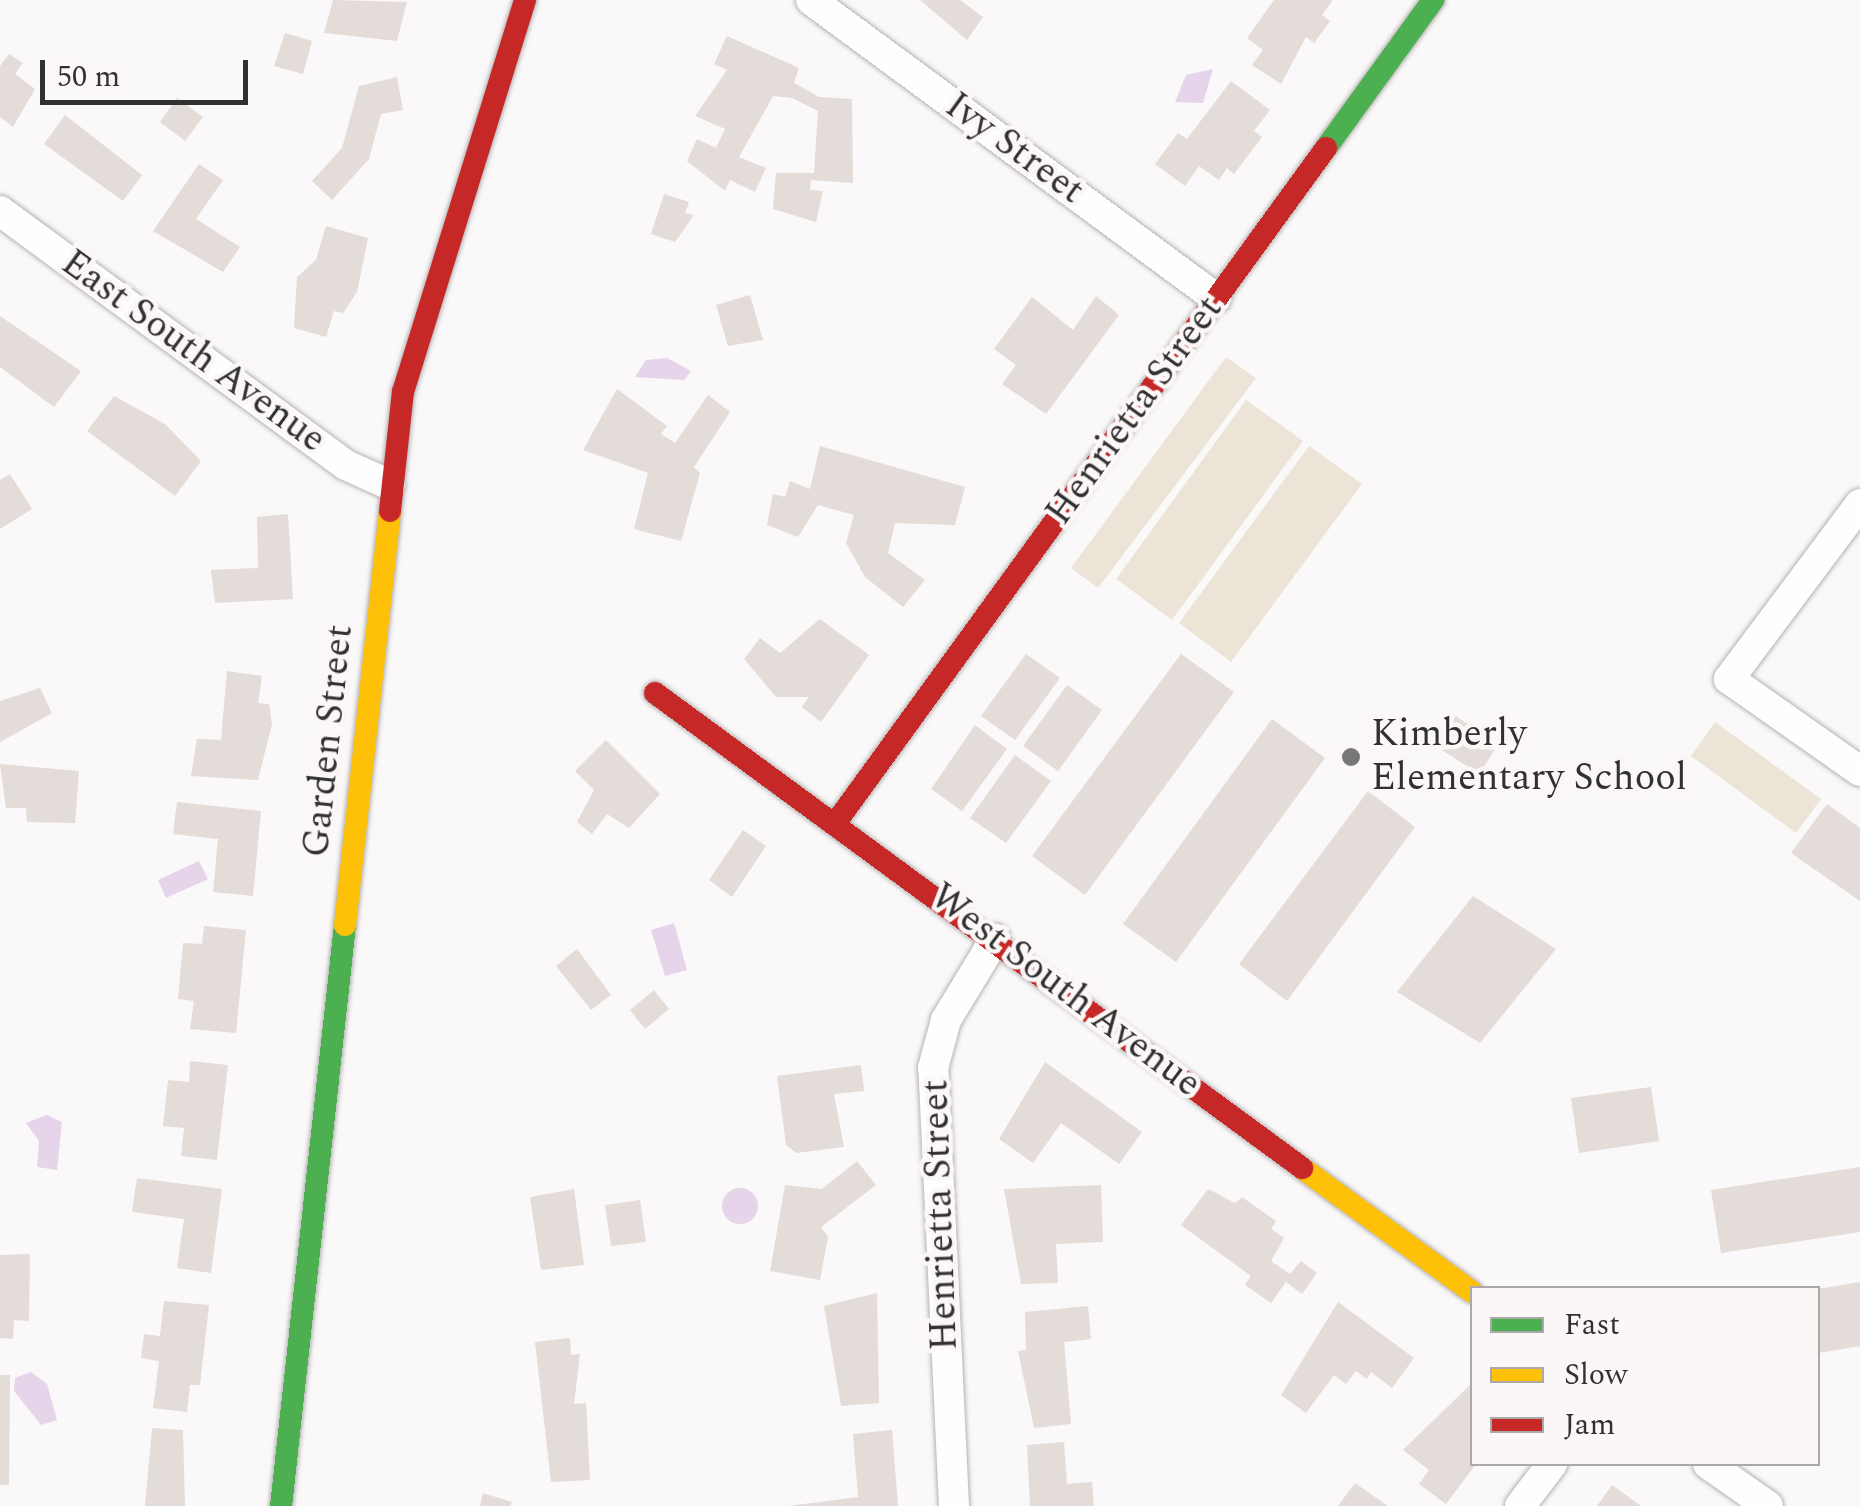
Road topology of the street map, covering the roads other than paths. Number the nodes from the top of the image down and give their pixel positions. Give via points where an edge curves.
1 (524, 0) edge
2 (811, 0) edge
3 (1433, 0) edge
4 (0, 211) edge
5 (1216, 298) junction
6 (390, 485) junction
7 (1860, 504) edge
8 (655, 693) dead end
9 (1860, 771) edge
10 (837, 821) junction
11 (995, 939) junction
12 (1470, 1291) edge
13 (1550, 1466) edge
14 (1711, 1466) edge
15 (281, 1506) edge
16 (954, 1506) edge
17 (1520, 1506) edge
18 (1768, 1506) edge

1 - 6 street, Garden Street via 415,346
2 - 5 street, Ivy Street
3 - 5 street, Henrietta Street
4 - 6 street, East South Avenue via 346,466
5 - 10 street, Henrietta Street
6 - 15 street, Garden Street
7 - 9 street via 1729,679
8 - 10 street, West South Avenue
10 - 11 street, West South Avenue
11 - 12 street, West South Avenue
11 - 16 street, Henrietta Street via 946,1020 933,1068
13 - 17 street
14 - 18 street

